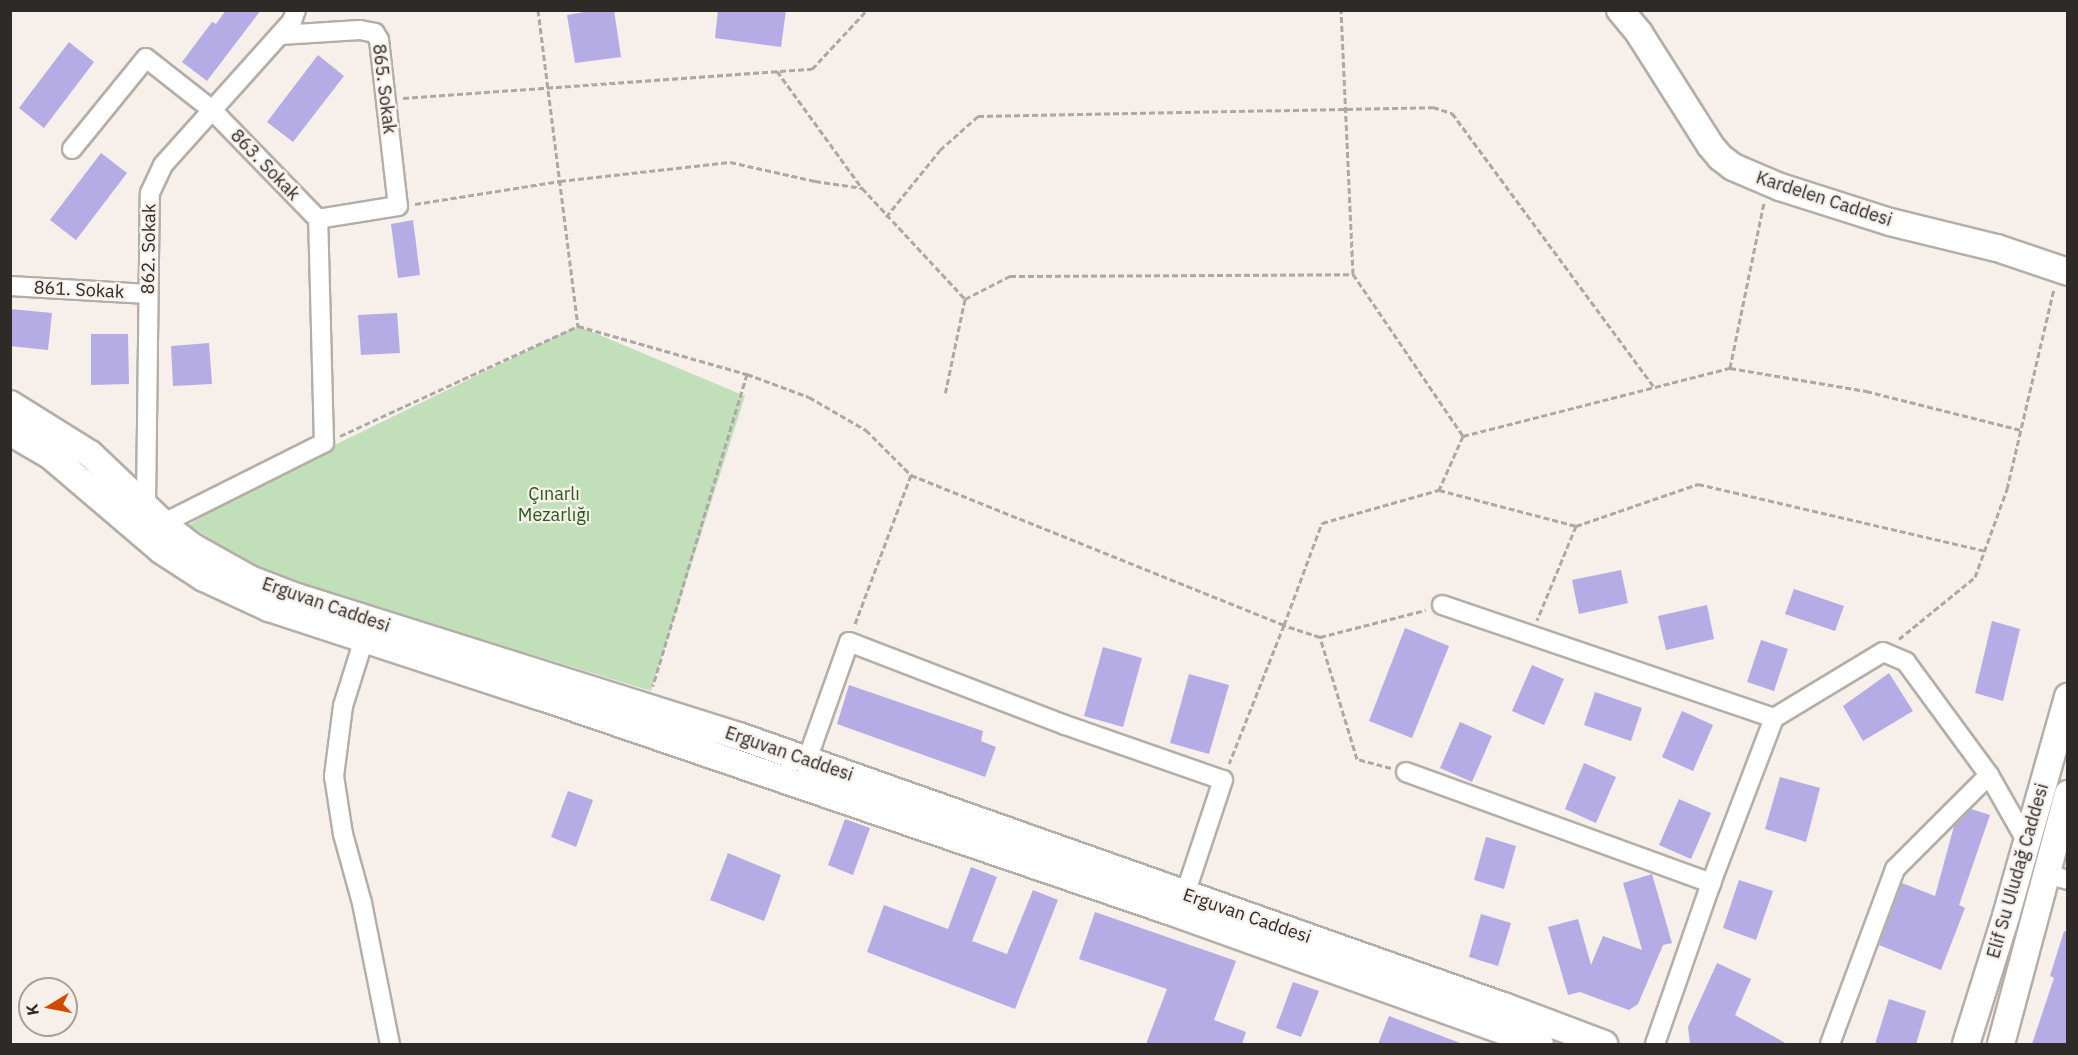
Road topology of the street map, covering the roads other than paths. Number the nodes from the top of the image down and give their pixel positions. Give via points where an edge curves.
1 (296, 10) edge
2 (1620, 10) edge
3 (280, 35) junction
4 (212, 110) junction
5 (72, 149) dead end
6 (318, 219) junction
7 (2063, 271) edge
8 (10, 286) edge
9 (148, 294) junction
10 (10, 404) edge
11 (10, 432) edge
12 (146, 505) junction
13 (164, 523) junction
14 (1442, 605) road end
15 (364, 639) junction
16 (2067, 697) edge
17 (1774, 718) junction
18 (807, 760) junction
19 (1406, 772) road end
20 (1989, 775) junction
21 (2067, 794) edge
22 (2027, 842) junction
23 (2057, 877) edge
24 (1711, 883) junction
25 (1185, 894) junction
26 (390, 1044) edge
27 (1540, 1044) edge
28 (1604, 1044) edge
29 (1655, 1044) edge
30 (1830, 1044) edge
31 (1966, 1044) edge
32 (2001, 1044) edge

1 - 3 street, 862. Sokak
2 - 7 street, Kardelen Caddesi via 1720,157 1733,167 1768,183 1890,222 1997,248
3 - 4 street, 862. Sokak
3 - 6 street, 865. Sokak via 360,30 375,33 381,51 398,206
4 - 5 street, 863. Sokak via 146,58
4 - 6 street, 863. Sokak
4 - 9 street, 862. Sokak via 163,165 150,193
6 - 13 street via 324,443
8 - 9 street, 861. Sokak
9 - 12 street, 862. Sokak
10 - 12 street, Erguvan Caddesi via 90,454
11 - 15 street via 51,456 161,550 197,574 269,608
12 - 13 street, Erguvan Caddesi
13 - 18 street, Erguvan Caddesi via 219,563 291,595
14 - 17 street
15 - 26 street via 343,706 334,776 342,834 362,903
15 - 27 street via 1155,907
16 - 22 street, Elif Su Uludağ Caddesi
17 - 20 street via 1883,652 1906,662
17 - 24 street
18 - 25 street, Erguvan Caddesi
18 - 25 street via 849,642 1065,725 1223,780
19 - 24 street
20 - 22 street
20 - 30 street via 1895,869
21 - 23 street, Elif Su Uludağ Caddesi
22 - 31 street, Elif Su Uludağ Caddesi
23 - 32 street, Elif Su Uludağ Caddesi
24 - 29 street
25 - 28 street, Erguvan Caddesi

